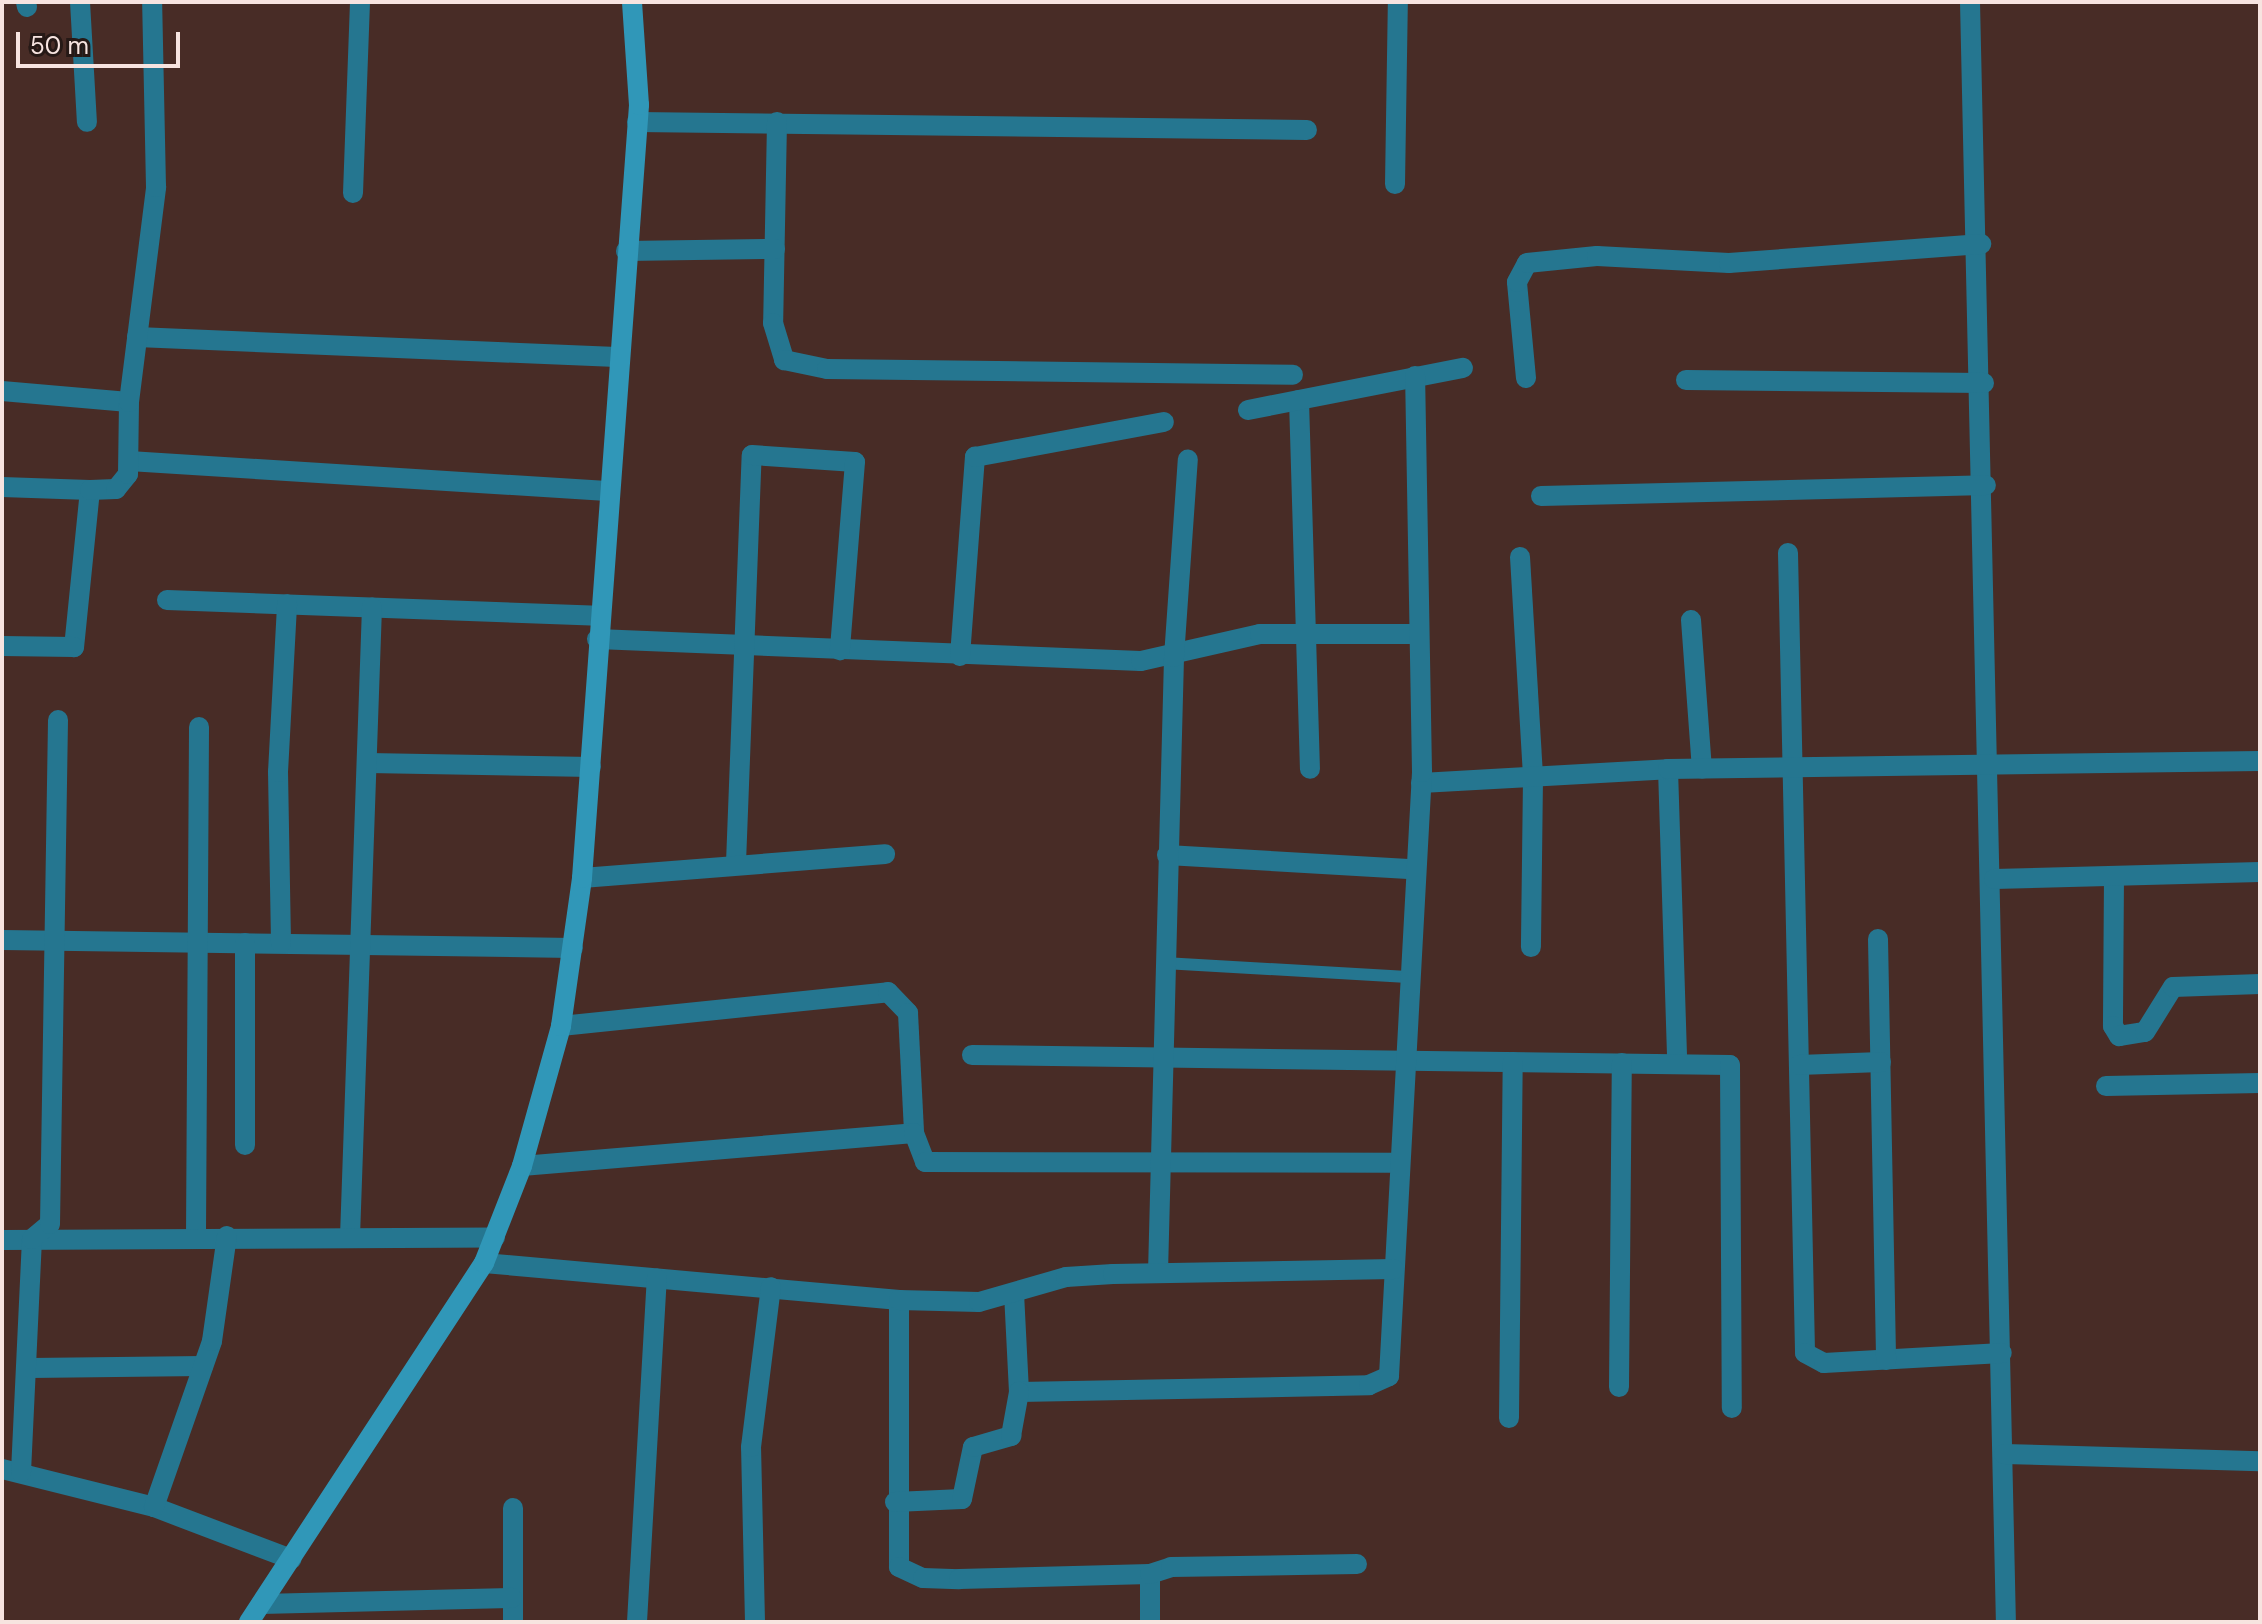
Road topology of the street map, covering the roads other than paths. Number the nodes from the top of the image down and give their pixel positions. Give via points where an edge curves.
1 (80, 2) edge
2 (152, 2) edge
3 (360, 2) edge
4 (632, 2) edge
5 (1398, 2) edge
6 (1970, 2) edge
7 (87, 122) dead end
8 (637, 122) junction
9 (777, 122) junction
10 (1307, 130) dead end
11 (1395, 184) dead end
12 (353, 193) dead end
13 (1981, 244) junction
14 (775, 249) junction
15 (626, 251) junction
16 (137, 337) junction
17 (617, 357) junction
18 (1463, 368) dead end
19 (1293, 375) dead end
20 (1415, 376) junction
21 (1526, 378) dead end
22 (1686, 380) dead end
23 (1984, 383) junction
24 (2, 391) edge
25 (1299, 400) junction
26 (129, 402) junction
27 (1248, 410) dead end
28 (1164, 422) dead end
29 (1188, 459) dead end
30 (129, 461) junction
31 (1986, 485) junction
32 (2, 487) edge
33 (90, 490) junction
34 (607, 491) junction
35 (1541, 496) dead end
36 (1788, 553) dead end
37 (1520, 557) dead end
38 (167, 600) dead end
39 (287, 604) junction
40 (372, 607) junction
41 (598, 616) junction
42 (1691, 620) dead end
43 (1414, 634) junction
44 (1308, 635) junction
45 (597, 639) junction
46 (2, 646) edge
47 (741, 646) junction
48 (840, 650) junction
49 (960, 656) junction
50 (1174, 657) junction
51 (58, 720) dead end
52 (199, 727) dead end
53 (2260, 761) edge
54 (368, 763) junction
55 (1992, 764) junction
56 (591, 767) junction
57 (1310, 769) dead end
58 (1668, 769) junction
59 (1702, 769) junction
60 (1788, 769) junction
61 (1533, 778) junction
62 (1421, 783) junction
63 (885, 854) dead end
64 (1167, 855) junction
65 (736, 863) junction
66 (1413, 869) junction
67 (2260, 872) edge
68 (2114, 876) junction
69 (582, 878) junction
70 (1994, 879) junction
71 (1878, 939) dead end
72 (2, 940) edge
73 (56, 942) junction
74 (196, 943) junction
75 (245, 943) junction
76 (281, 943) junction
77 (363, 946) junction
78 (1531, 947) dead end
79 (573, 948) junction
80 (1164, 963) junction
81 (1408, 977) junction
82 (2260, 984) edge
83 (561, 1026) junction
84 (972, 1055) dead end
85 (1160, 1059) junction
86 (1403, 1062) junction
87 (1513, 1062) junction
88 (1881, 1062) junction
89 (1622, 1063) junction
90 (1677, 1063) junction
91 (1799, 1065) junction
92 (2260, 1083) edge
93 (2106, 1086) dead end
94 (914, 1133) junction
95 (245, 1145) dead end
96 (1159, 1161) junction
97 (1398, 1163) junction
98 (522, 1166) junction
99 (196, 1235) junction
100 (227, 1236) junction
101 (350, 1237) junction
102 (495, 1237) junction
103 (32, 1239) junction
104 (2, 1240) edge
105 (484, 1263) junction
106 (1394, 1269) junction
107 (1158, 1273) junction
108 (657, 1279) junction
109 (771, 1287) junction
110 (1014, 1293) junction
111 (899, 1300) junction
112 (2002, 1353) junction
113 (1886, 1360) junction
114 (203, 1366) junction
115 (30, 1368) junction
116 (1619, 1387) dead end
117 (1019, 1392) junction
118 (1732, 1408) dead end
119 (1509, 1418) dead end
120 (2004, 1454) junction
121 (2260, 1461) edge
122 (11, 1470) edge
123 (895, 1502) junction
124 (154, 1507) junction
125 (513, 1508) dead end
126 (291, 1559) junction
127 (1357, 1564) dead end
128 (1150, 1574) junction
129 (512, 1598) junction
130 (261, 1604) junction
131 (249, 1622) edge
132 (513, 1622) edge
133 (637, 1622) edge
134 (755, 1622) edge
135 (1150, 1622) edge
136 (2006, 1622) edge

1 - 7 street
2 - 16 street via 156,187
3 - 12 street
4 - 8 street
5 - 11 street
6 - 13 street
8 - 9 street
8 - 15 street
9 - 10 street
9 - 14 street
13 - 21 street via 1740,262 1597,256 1527,263 1517,282
13 - 23 street
14 - 15 street
14 - 19 street via 773,323 784,360 827,369
15 - 17 street
16 - 17 street
16 - 26 street
17 - 34 street
18 - 20 street
20 - 25 street
20 - 43 street
22 - 23 street
23 - 31 street
24 - 26 street
25 - 27 street
25 - 44 street
26 - 30 street
28 - 49 street via 975,457
29 - 50 street
30 - 33 street via 123,485
30 - 34 street
31 - 35 street
31 - 55 street
32 - 33 street
33 - 46 street via 77,640 58,652
34 - 41 street
36 - 60 street
37 - 61 street
38 - 39 street
39 - 40 street
39 - 76 street via 278,772
40 - 41 street
40 - 54 street
41 - 45 street
42 - 59 street
43 - 44 street
43 - 62 street
44 - 50 street via 1234,639
44 - 57 street
45 - 47 street
45 - 56 street
47 - 48 street
47 - 48 street via 747,461 759,453 855,462
47 - 65 street
48 - 49 street
49 - 50 street
50 - 64 street
51 - 73 street
52 - 74 street
53 - 55 street
54 - 56 street
54 - 77 street
55 - 60 street
55 - 70 street
56 - 69 street
58 - 59 street
58 - 61 street
58 - 90 street
59 - 60 street
60 - 91 street
61 - 62 street
61 - 78 street
62 - 66 street
63 - 65 street
64 - 66 street
64 - 80 street
65 - 69 street
66 - 81 street
67 - 68 street
68 - 70 street
68 - 82 street via 2113,1026 2119,1036 2145,1032 2173,987
69 - 79 street
70 - 112 street
71 - 88 street
72 - 73 street
73 - 74 street
73 - 103 street via 50,1224
74 - 75 street
74 - 99 street
75 - 76 street
75 - 95 street
76 - 77 street
77 - 79 street
77 - 101 street
79 - 83 street
80 - 81 lane
80 - 85 street
81 - 86 street
83 - 94 street via 888,992 908,1013
83 - 98 street
84 - 85 street
85 - 86 street
85 - 96 street
86 - 87 street
86 - 97 street
87 - 89 street
87 - 119 street
88 - 91 street
88 - 113 street
89 - 90 street
89 - 116 street
90 - 118 street via 1725,1063 1736,1076
91 - 113 street via 1805,1353 1824,1363
92 - 93 street
94 - 96 street via 925,1162
94 - 98 street
96 - 97 street
96 - 107 street
97 - 106 street
98 - 102 street
99 - 100 street
99 - 103 street
100 - 101 street
100 - 114 street
101 - 102 street
102 - 105 street
103 - 104 street
103 - 115 street
105 - 108 street
105 - 126 street
106 - 107 street
106 - 117 street via 1390,1369 1379,1383
107 - 110 street via 1066,1277
108 - 109 street
108 - 133 street
109 - 111 street
109 - 134 street via 751,1447
110 - 111 street via 979,1302
110 - 117 street
111 - 123 street
112 - 113 street
112 - 120 street
114 - 115 street
114 - 124 street
115 - 122 street
117 - 123 street via 1011,1436 973,1447 962,1499
120 - 121 street
120 - 136 street
122 - 124 street
123 - 128 street via 894,1557 923,1578
124 - 126 street
125 - 129 street
126 - 130 street
127 - 128 street via 1171,1567
128 - 135 street
129 - 130 street
129 - 132 street
130 - 131 street

